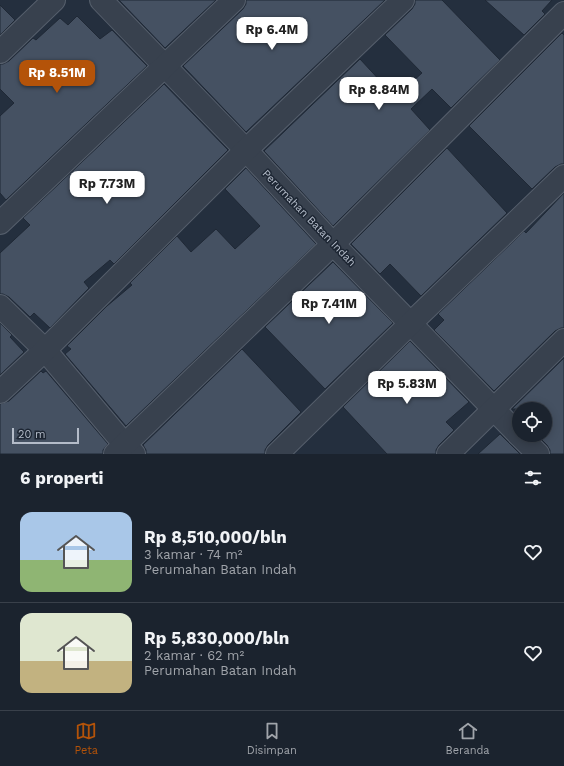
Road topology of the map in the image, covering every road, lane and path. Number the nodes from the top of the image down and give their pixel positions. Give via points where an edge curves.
1 (54, 0) edge
2 (101, 0) edge
3 (234, 0) edge
4 (403, 0) edge
5 (564, 13) edge
6 (0, 52) edge
7 (164, 66) junction
8 (246, 150) junction
9 (564, 176) edge
10 (0, 223) edge
11 (333, 244) junction
12 (0, 306) edge
13 (411, 323) junction
14 (564, 340) edge
15 (45, 350) junction
16 (0, 392) edge
17 (494, 408) junction
18 (512, 427) edge
19 (526, 442) edge
20 (125, 451) edge
21 (277, 454) edge
22 (448, 454) edge
23 (538, 454) edge

1 - 6 street
2 - 7 street, Perumahan Batan Indah
3 - 7 street
4 - 8 street
5 - 11 street
7 - 8 street, Perumahan Batan Indah
7 - 10 street
8 - 11 street, Perumahan Batan Indah
8 - 15 street
9 - 13 street
11 - 13 street, Perumahan Batan Indah
11 - 20 street
12 - 15 street
13 - 17 street, Perumahan Batan Indah
13 - 21 street
14 - 17 street
15 - 16 street
15 - 20 street
17 - 18 street, Perumahan Batan Indah
17 - 22 street
19 - 23 street, Perumahan Batan Indah

